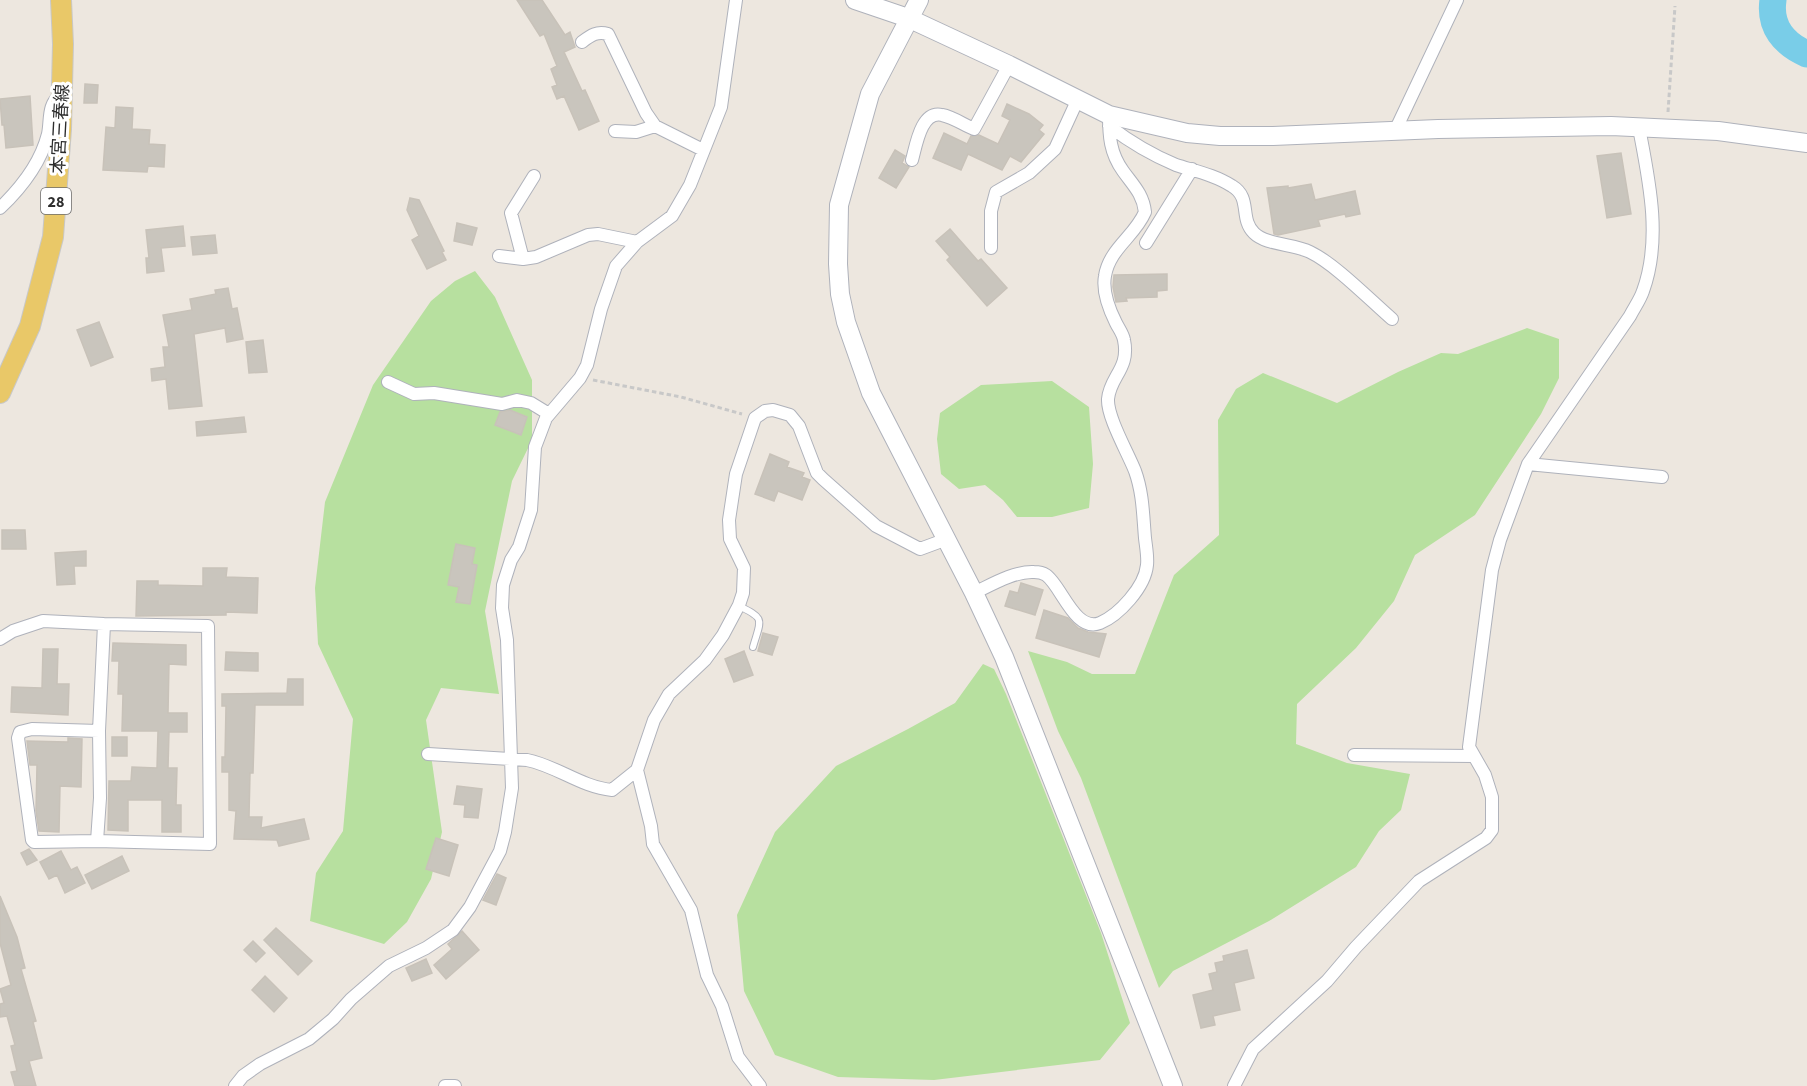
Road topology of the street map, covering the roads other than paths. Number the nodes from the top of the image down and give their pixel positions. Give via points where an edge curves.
1 (61, 0) edge
2 (736, 0) edge
3 (855, 0) edge
4 (919, 0) edge
5 (1457, 0) edge
6 (908, 18) junction
7 (582, 42) dead end
8 (1009, 65) junction
9 (62, 95) junction
10 (1077, 101) junction
11 (1109, 121) junction
12 (656, 126) junction
13 (1639, 128) junction
14 (615, 131) dead end
15 (1395, 131) junction
16 (1807, 143) edge
17 (703, 150) junction
18 (912, 160) dead end
19 (1192, 169) junction
20 (534, 176) dead end
21 (0, 208) edge
22 (637, 242) junction
23 (1146, 243) dead end
24 (991, 248) dead end
25 (499, 256) dead end
26 (524, 259) junction
27 (1392, 319) dead end
28 (388, 382) dead end
29 (0, 393) edge
30 (549, 414) junction
31 (1528, 464) junction
32 (1662, 477) dead end
33 (947, 539) junction
34 (974, 593) junction
35 (739, 605) junction
36 (104, 624) junction
37 (0, 639) edge
38 (753, 646) dead end
39 (99, 731) junction
40 (428, 754) dead end
41 (1354, 755) dead end
42 (1474, 756) junction
43 (512, 760) junction
44 (637, 770) junction
45 (97, 841) junction
46 (234, 1086) edge
47 (445, 1086) edge
48 (455, 1086) edge
49 (760, 1086) edge
50 (1173, 1086) edge
51 (1234, 1086) edge

1 - 9 main road, 本宮三春線 / 28
2 - 17 street via 722,107
3 - 6 street
4 - 6 street
5 - 15 street
6 - 8 street
6 - 33 street via 870,94 838,205 838,264 846,322 871,393
7 - 12 street via 591,35 608,34
8 - 10 street
8 - 18 street via 974,129 941,114 931,116 922,128
9 - 21 street via 50,110 48,134 40,156
9 - 29 main road, 本宮三春線 / 28 via 53,237 30,326
10 - 11 street
10 - 24 street via 1055,149 1029,173 996,192 991,211
11 - 15 street via 1220,136
11 - 19 street via 1132,144
11 - 34 street via 1112,150 1141,195 1146,212 1134,232 1116,248 1104,277 1108,308 1124,337 1126,354 1108,399 1141,489 1147,567 1129,602 1097,624 1088,623 1073,612 1045,573 1031,571
12 - 14 street via 636,132
12 - 17 street
13 - 15 street
13 - 16 street via 1718,130
13 - 31 street via 1650,185 1652,236 1643,291 1630,316
17 - 22 street via 690,185 672,216
19 - 23 street
19 - 27 street via 1240,190 1247,219 1256,235 1312,253
20 - 26 street via 511,213
22 - 26 street via 588,235
22 - 30 street via 616,266 587,365
25 - 26 street
28 - 30 street via 414,394 434,393 502,404 517,400
30 - 43 street via 535,447 531,510 503,585
31 - 32 street
31 - 42 street via 1492,570 1469,741
33 - 34 street
33 - 35 street via 920,549 876,526 817,473 805,438 790,415 765,411 755,417 736,474 729,520 730,539 744,568
34 - 50 street via 1008,668
35 - 38 lane via 759,617
35 - 44 street via 705,660 669,694 654,720
36 - 37 street via 43,621
36 - 39 street
36 - 45 street via 207,626 210,844
39 - 45 street
39 - 45 street via 32,729 20,732 18,738 32,840
40 - 43 street
41 - 42 street
42 - 51 street via 1492,797 1492,831 1419,881 1327,981 1253,1049
43 - 44 street via 538,762 595,788 612,790
43 - 46 street via 512,788 500,851 453,930 389,966 309,1039 260,1064
44 - 49 street via 653,844 691,910 707,975 722,1006 738,1057
47 - 48 street

